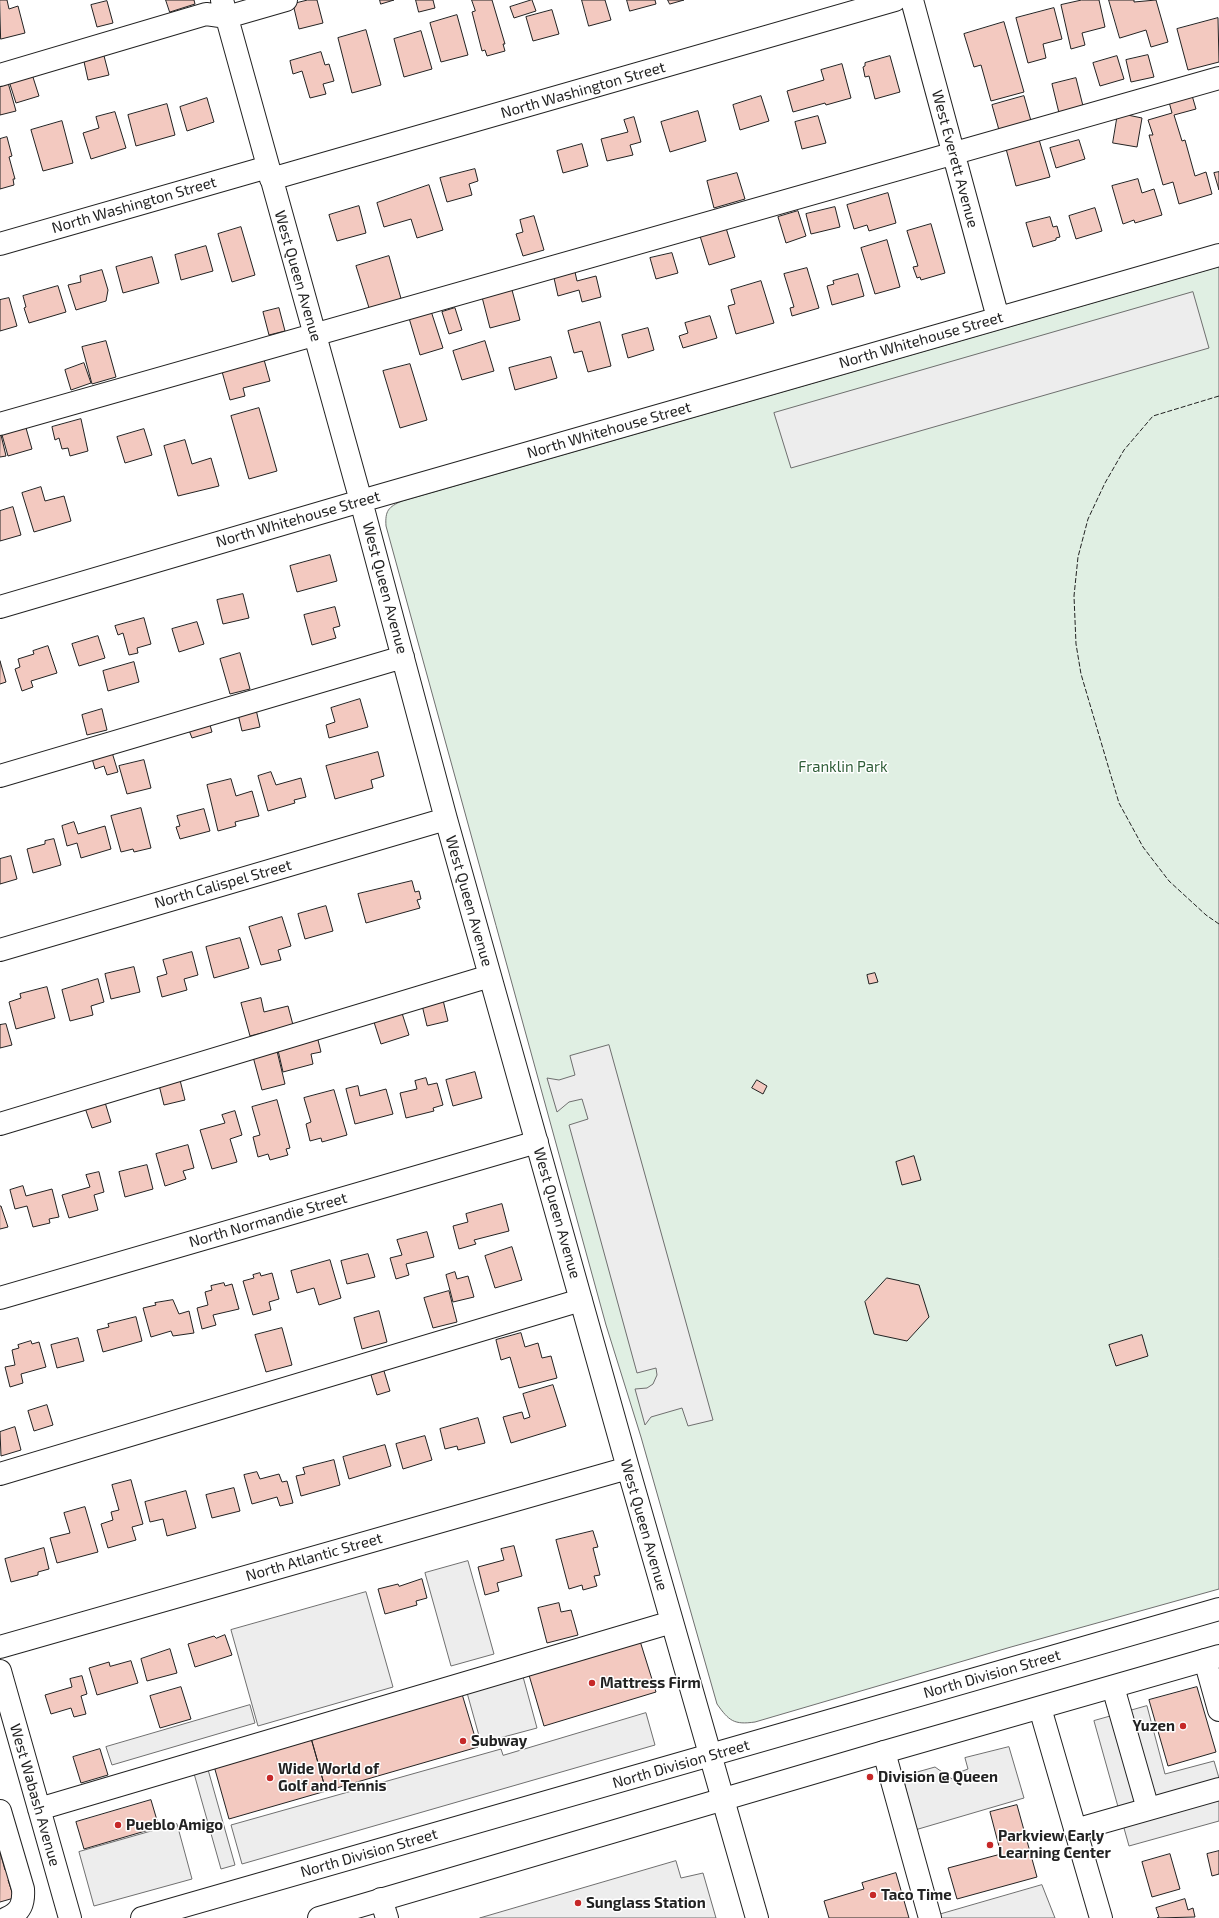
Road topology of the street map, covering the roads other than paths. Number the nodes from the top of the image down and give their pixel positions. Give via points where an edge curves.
1 (286, 0) edge
2 (896, 0) edge
3 (912, 0) edge
4 (225, 9) edge
5 (0, 75) edge
6 (1219, 78) edge
7 (954, 154) junction
8 (269, 173) junction
9 (0, 244) edge
10 (1219, 255) edge
11 (998, 318) junction
12 (315, 334) junction
13 (0, 424) edge
14 (361, 501) junction
15 (0, 607) edge
16 (403, 657) junction
17 (0, 776) edge
18 (446, 819) junction
19 (0, 950) edge
20 (490, 976) junction
21 (0, 1124) edge
22 (537, 1142) junction
23 (0, 1298) edge
24 (581, 1300) junction
25 (628, 1468) junction
26 (0, 1474) edge
27 (1219, 1609) edge
28 (672, 1622) junction
29 (0, 1647) edge
30 (1212, 1658) edge
31 (0, 1671) edge
32 (1113, 1687) junction
33 (1040, 1708) junction
34 (1219, 1710) edge
35 (884, 1752) junction
36 (710, 1756) junction
37 (1219, 1789) edge
38 (722, 1800) junction
39 (39, 1809) junction
40 (1148, 1809) junction
41 (0, 1811) edge
42 (1076, 1830) junction
43 (384, 1909) edge
44 (8, 1918) edge
45 (70, 1918) edge
46 (142, 1918) edge
47 (319, 1918) edge
48 (757, 1918) edge
49 (930, 1918) edge
50 (1101, 1918) edge

1 - 4 street
2 - 8 street, North Washington Street
3 - 7 street, West Everett Avenue
4 - 5 street
4 - 8 street, West Queen Avenue
6 - 7 street
7 - 11 street, West Everett Avenue
7 - 12 street
8 - 9 street, North Washington Street
8 - 12 street, West Queen Avenue
10 - 11 street, North Whitehouse Street
11 - 14 street, North Whitehouse Street
12 - 13 street
12 - 14 street, West Queen Avenue
14 - 15 street, North Whitehouse Street
14 - 16 street, West Queen Avenue
16 - 17 street
16 - 18 street, West Queen Avenue
18 - 19 street, North Calispel Street
18 - 20 street, West Queen Avenue
20 - 21 street
20 - 22 street, West Queen Avenue
22 - 23 street, North Normandie Street
22 - 24 street, West Queen Avenue
24 - 25 street, West Queen Avenue
24 - 26 street
25 - 28 street, West Queen Avenue
25 - 29 street, North Atlantic Street
27 - 36 street, North Division Street
28 - 36 street, West Queen Avenue
28 - 39 street
30 - 32 street
30 - 34 street
31 - 39 street, West Wabash Avenue
32 - 33 street
32 - 40 street
33 - 35 street
33 - 42 street
35 - 38 street
35 - 49 street
36 - 38 street, West Queen Avenue
36 - 46 street, North Division Street
37 - 40 street
38 - 43 street
38 - 48 street, West Queen Avenue
39 - 45 street, West Wabash Avenue
40 - 42 street
41 - 44 street via 23,1889 24,1901 20,1910
42 - 50 street
43 - 47 street

